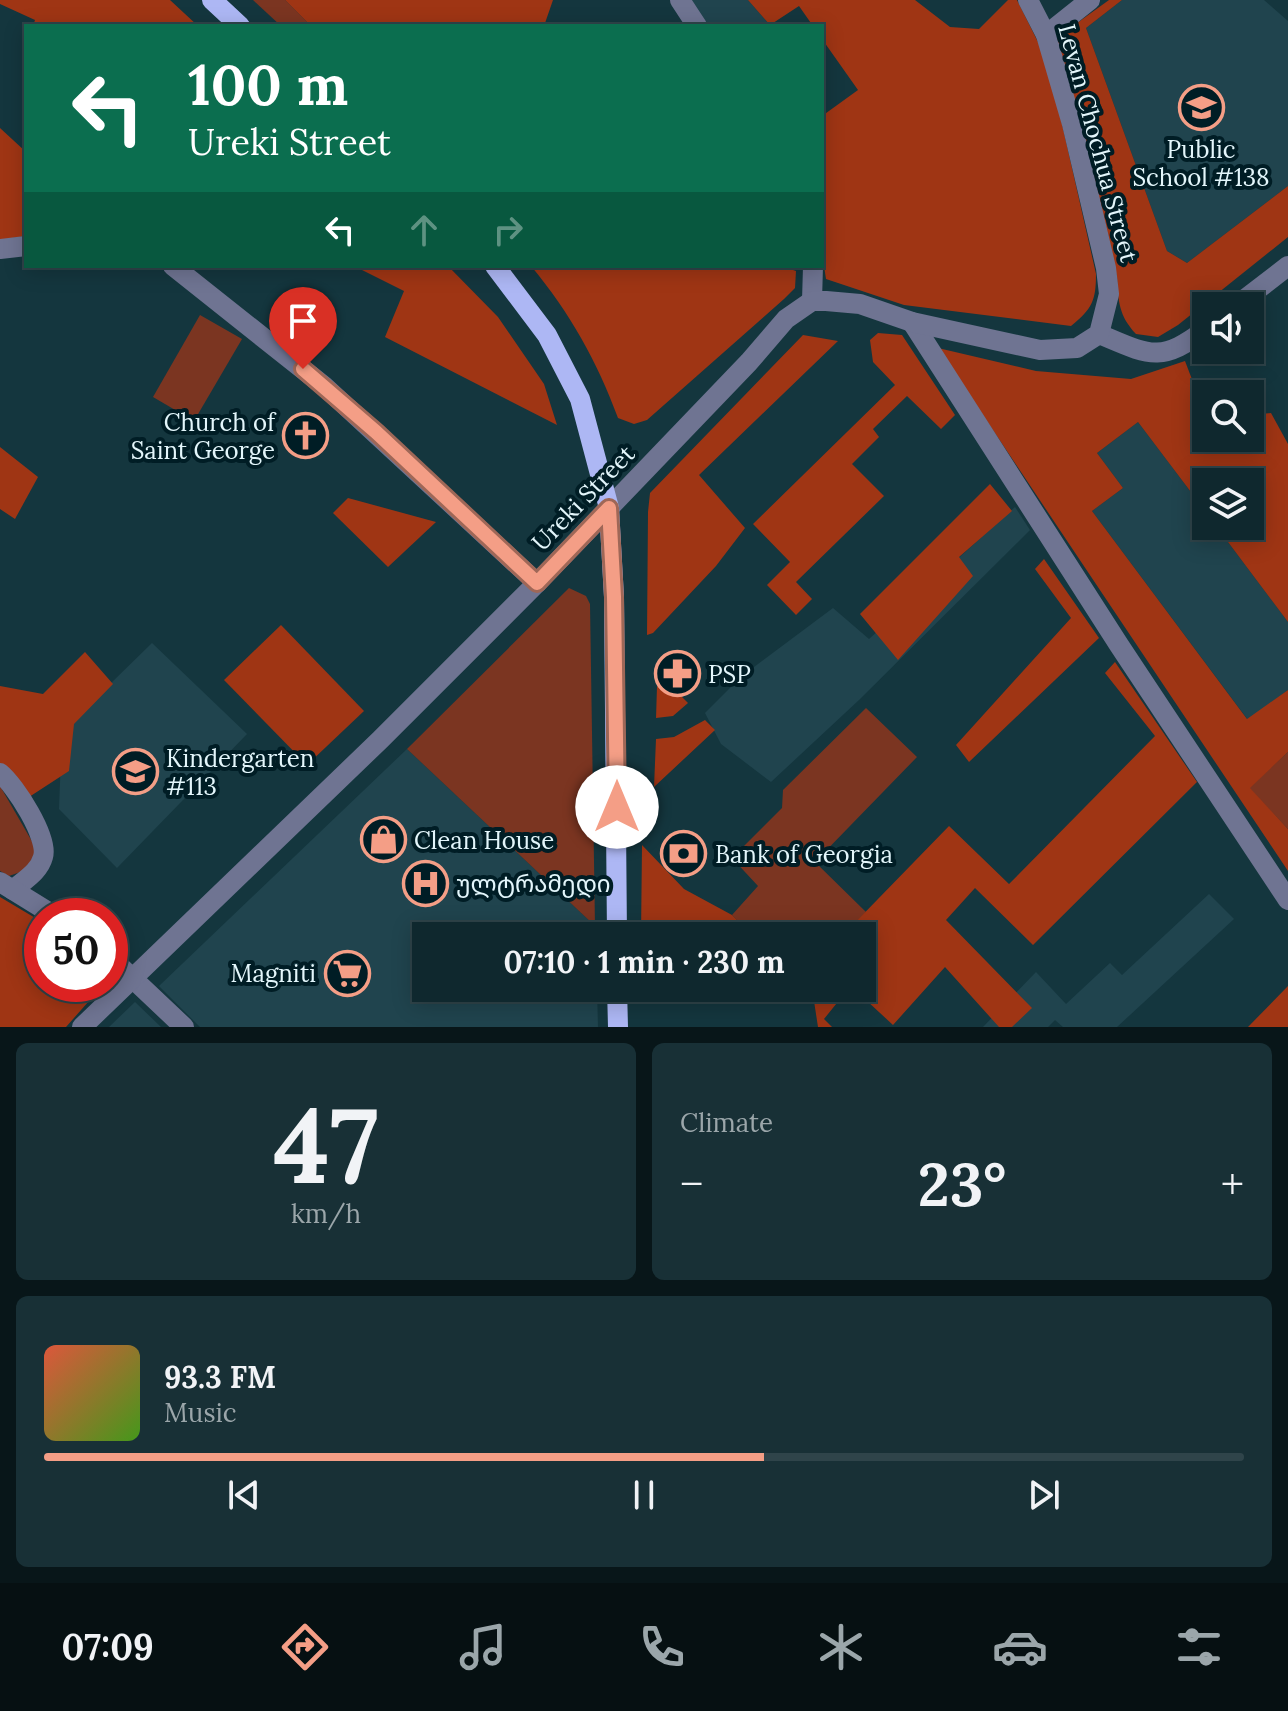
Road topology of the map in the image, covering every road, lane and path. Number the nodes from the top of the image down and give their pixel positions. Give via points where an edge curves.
1 (212, 0) edge
2 (680, 0) edge
3 (1028, 0) edge
4 (1090, 0) edge
5 (238, 24) edge
6 (696, 24) edge
7 (1046, 35) junction
8 (24, 246) edge
9 (0, 249) edge
10 (1288, 266) edge
11 (176, 268) edge
12 (497, 268) edge
13 (813, 268) edge
14 (1254, 292) edge
15 (812, 301) junction
16 (912, 322) junction
17 (1099, 334) junction
18 (1192, 339) edge
19 (609, 508) junction
20 (537, 583) junction
21 (0, 773) edge
22 (6, 886) edge
23 (26, 898) edge
24 (1288, 900) edge
25 (617, 922) edge
26 (128, 972) edge
27 (133, 976) junction
28 (617, 1002) edge
29 (82, 1027) edge
30 (184, 1027) edge
31 (618, 1027) edge

1 - 5 main road
2 - 6 street
3 - 7 street, Levan Chochua Street
4 - 7 street
7 - 17 street, Levan Chochua Street via 1106,268 1109,294
8 - 9 street
10 - 14 street
11 - 20 street via 324,386
12 - 19 main road via 547,335 580,399
13 - 15 street
15 - 16 street via 860,304
15 - 19 street, Ureki Street via 786,319
16 - 17 street via 1040,350 1077,348
16 - 24 street
17 - 18 street via 1143,353 1160,354
19 - 20 street, Ureki Street
19 - 25 main road
20 - 27 street, Ureki Street
21 - 22 street via 18,791 44,845 37,870
22 - 23 street
26 - 27 street
27 - 29 street, Ureki Street
27 - 30 street
28 - 31 main road

